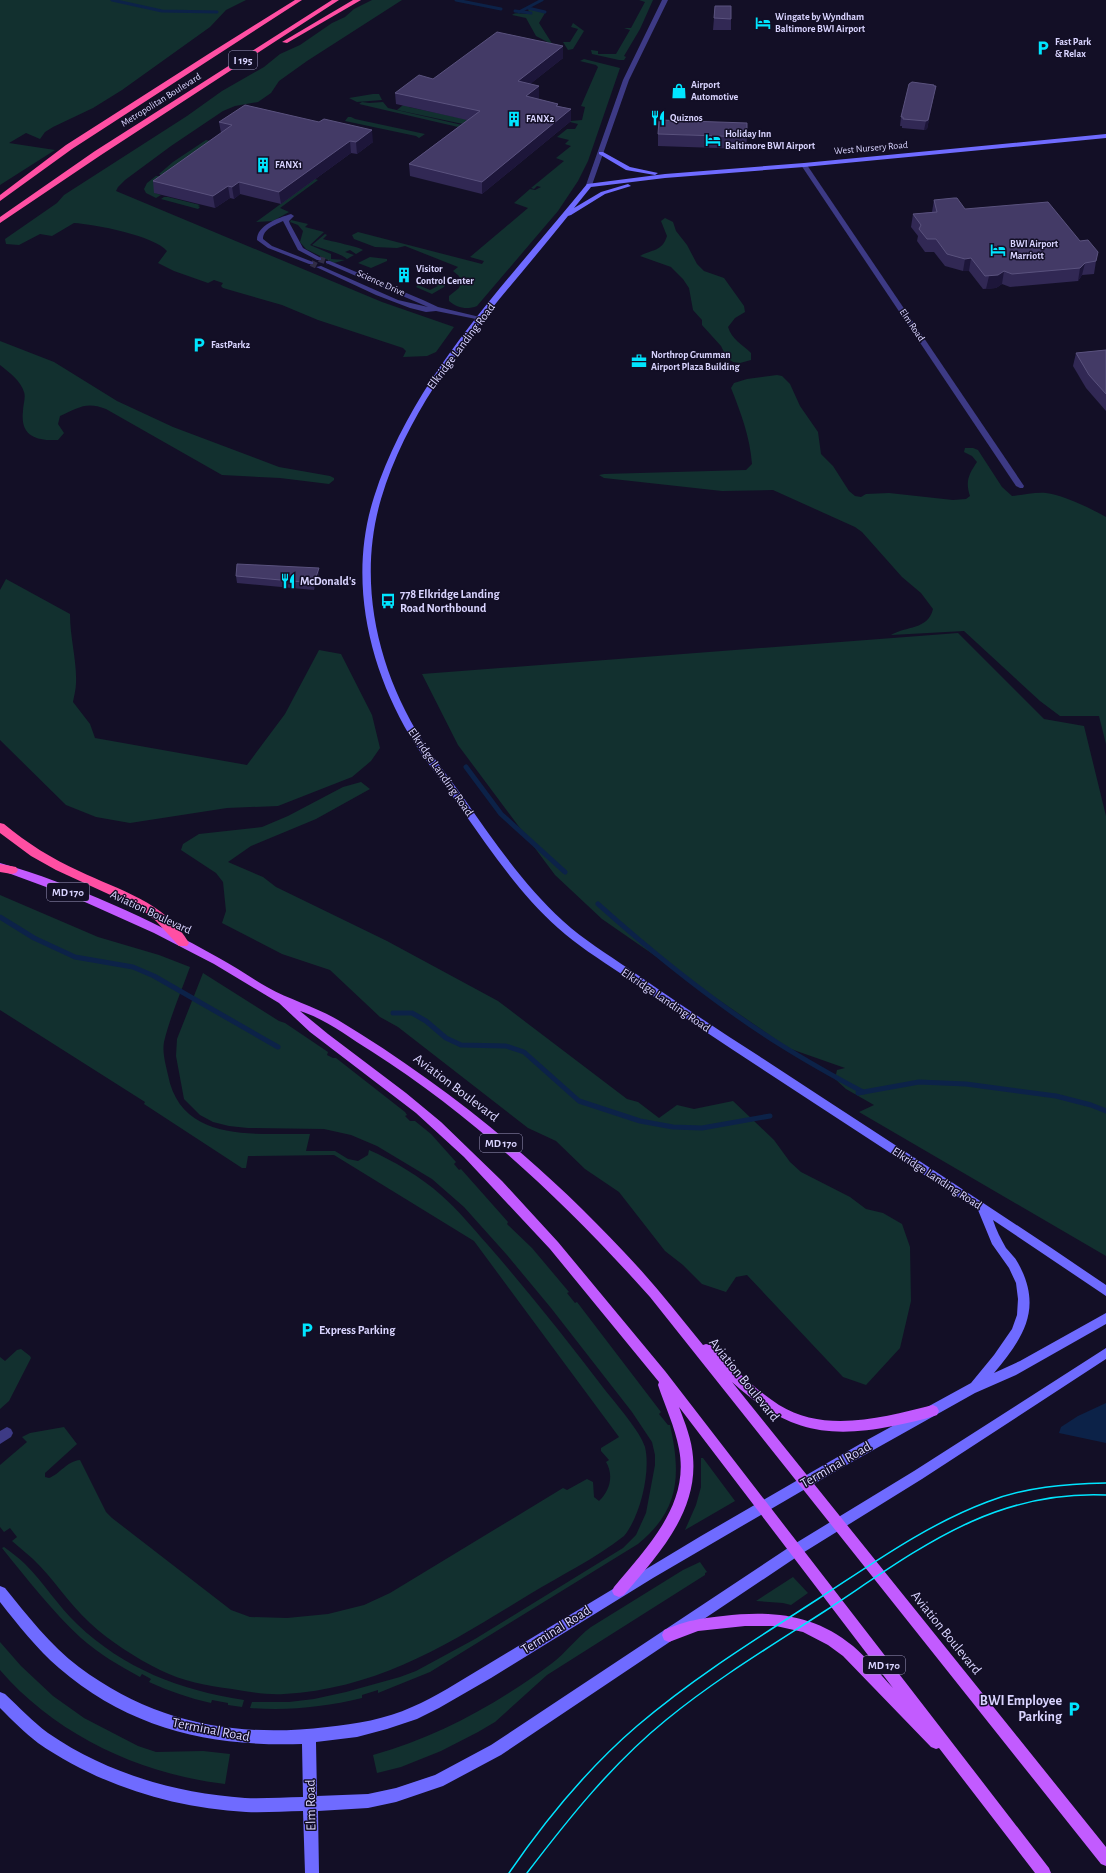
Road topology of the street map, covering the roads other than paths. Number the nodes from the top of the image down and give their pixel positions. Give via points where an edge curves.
1 (285, 0) edge
2 (299, 0) edge
3 (336, 0) edge
4 (358, 0) edge
5 (665, 0) edge
6 (212, 54) junction
7 (151, 119) junction
8 (1106, 136) edge
9 (601, 153) junction
10 (804, 165) junction
11 (683, 174) junction
12 (665, 176) junction
13 (589, 185) junction
14 (0, 199) edge
15 (564, 218) junction
16 (0, 221) edge
17 (319, 259) tunnel mouth
18 (328, 262) tunnel mouth
19 (311, 263) tunnel mouth
20 (319, 267) tunnel mouth
21 (436, 309) junction
22 (481, 318) junction
23 (1020, 486) dead end
24 (0, 827) edge
25 (0, 867) edge
26 (12, 870) joint
27 (183, 942) junction
28 (283, 1001) junction
29 (982, 1206) junction
30 (1106, 1291) edge
31 (1106, 1318) edge
32 (684, 1330) junction
33 (1106, 1353) edge
34 (661, 1375) junction
35 (974, 1387) junction
36 (933, 1411) junction
37 (806, 1482) junction
38 (763, 1507) junction
39 (838, 1523) junction
40 (796, 1550) junction
41 (619, 1591) junction
42 (0, 1592) edge
43 (669, 1635) junction
44 (0, 1699) edge
45 (309, 1738) junction
46 (972, 1779) junction
47 (311, 1804) junction
48 (1106, 1858) edge
49 (312, 1873) edge
50 (1044, 1873) edge

1 - 6 highway
2 - 6 highway, Metropolitan Boulevard / I 195
3 - 7 highway, Metropolitan Boulevard / I 195
4 - 7 highway
5 - 9 street, Elkridge Landing Road via 657,21 625,81
6 - 14 highway, Metropolitan Boulevard / I 195 via 69,147
7 - 16 highway, Metropolitan Boulevard / I 195
8 - 10 main road, West Nursery Road
9 - 11 main road via 628,169
9 - 13 street, Elkridge Landing Road
10 - 11 main road, West Nursery Road
10 - 23 street, Elm Road
11 - 12 main road, West Nursery Road
12 - 13 main road, West Nursery Road
12 - 15 main road via 603,193
13 - 15 main road, Elkridge Landing Road
15 - 22 main road, Elkridge Landing Road
17 - 19 street via 297,246 286,223 291,216 275,223 260,235 260,240 265,245
18 - 21 street, Science Drive
20 - 21 street, Science Drive via 408,305 426,311
21 - 22 street, Science Drive
22 - 29 main road, Elkridge Landing Road via 426,390 402,434 378,498 368,536 368,615 390,690 414,736 514,874 541,906 571,933 707,1027
24 - 27 highway via 26,848 59,867 144,906 158,916
25 - 26 highway
26 - 27 main road, Aviation Boulevard / MD 170
27 - 28 main road, Aviation Boulevard / MD 170
28 - 32 main road, Aviation Boulevard / MD 170 via 310,1011 347,1030 422,1081 484,1129 540,1176 605,1238
28 - 34 main road, Aviation Boulevard / MD 170 via 322,1037 433,1122 495,1179 571,1263
29 - 30 main road, Elkridge Landing Road
29 - 35 main road via 991,1233 1017,1274 1023,1292 1024,1308 1019,1327 1011,1342
31 - 35 main road, Terminal Road via 1009,1372
32 - 36 main road via 757,1396 777,1410 800,1420 825,1426 848,1427
32 - 37 main road, Aviation Boulevard / MD 170
33 - 39 main road via 918,1475
34 - 38 main road, Aviation Boulevard / MD 170
34 - 41 main road via 681,1432 687,1457 687,1481 674,1522 660,1543
35 - 36 main road, Terminal Road
36 - 37 main road, Terminal Road
37 - 38 main road, Terminal Road
37 - 39 main road, Aviation Boulevard / MD 170
38 - 40 main road, Aviation Boulevard / MD 170
38 - 41 main road, Terminal Road
39 - 40 main road
39 - 48 main road, Aviation Boulevard / MD 170
40 - 43 main road
40 - 46 main road, Aviation Boulevard / MD 170
41 - 45 main road, Terminal Road via 520,1653 415,1712 372,1728
42 - 45 main road, Terminal Road via 43,1643 74,1671 142,1712 171,1724 234,1737
43 - 46 main road via 690,1626 754,1618 785,1620 816,1631 858,1661
43 - 47 main road via 512,1741 470,1766 438,1781 378,1799
44 - 47 main road via 58,1748 82,1762 141,1786 178,1796 229,1804
45 - 47 main road, Elm Road
46 - 50 main road, Aviation Boulevard / MD 170
47 - 49 main road, Elm Road

